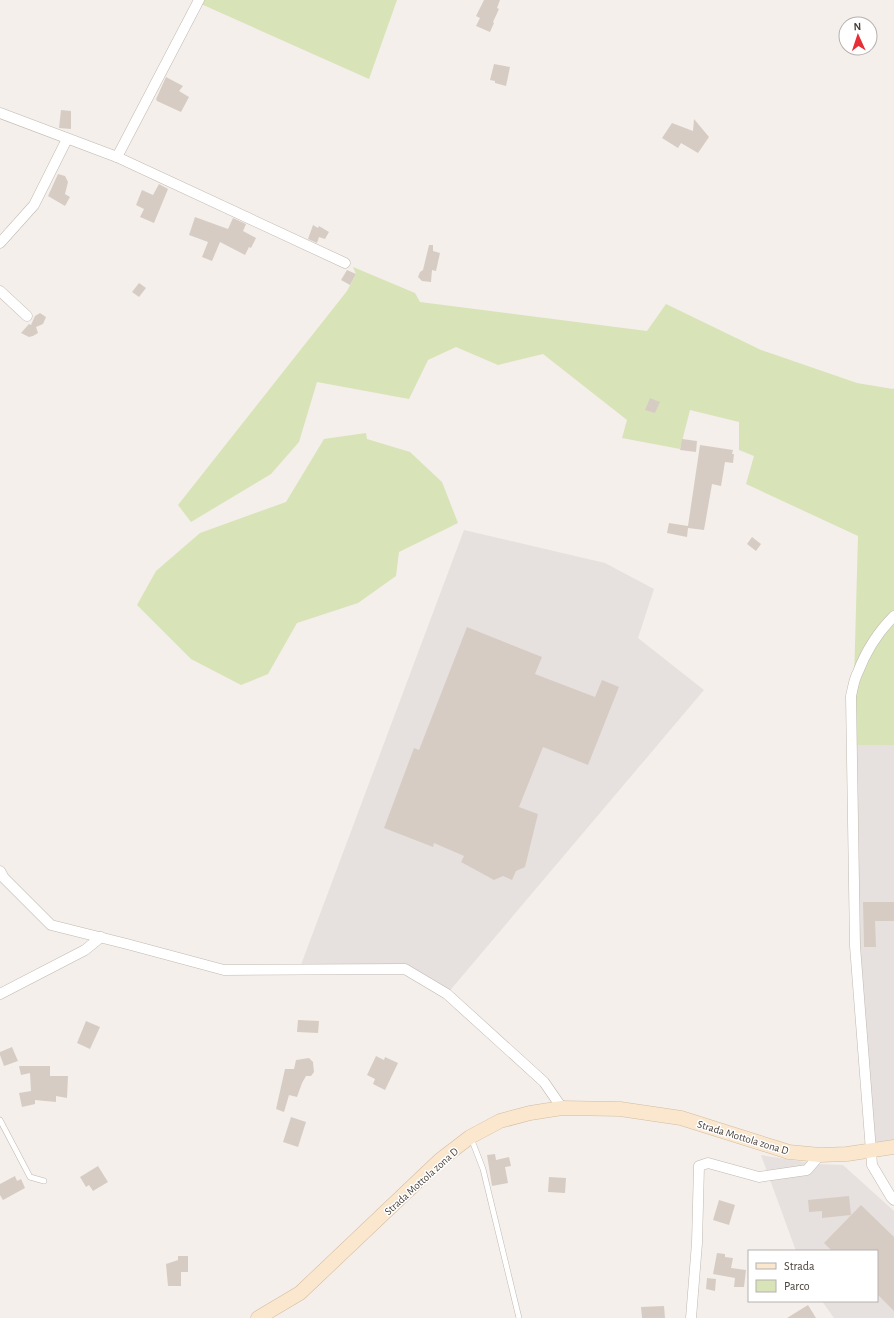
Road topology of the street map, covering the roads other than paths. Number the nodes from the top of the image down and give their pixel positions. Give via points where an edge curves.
1 (199, 0) edge
2 (0, 113) edge
3 (67, 139) junction
4 (117, 157) junction
5 (0, 243) edge
6 (345, 263) dead end
7 (0, 291) edge
8 (27, 316) dead end
9 (894, 616) edge
10 (0, 871) edge
11 (102, 938) junction
12 (0, 994) edge
13 (562, 1108) junction
14 (0, 1120) edge
15 (470, 1137) junction
16 (894, 1147) edge
17 (871, 1150) junction
18 (820, 1155) junction
19 (44, 1180) dead end
20 (894, 1200) edge
21 (258, 1318) edge
22 (519, 1318) edge
23 (691, 1318) edge

1 - 4 street
2 - 3 street
3 - 4 street
3 - 5 street via 34,205
4 - 6 street
7 - 8 street
9 - 17 street via 880,631 868,651 857,672 851,696 855,946
10 - 11 street via 51,925
11 - 12 street
11 - 13 street via 224,970 405,969 447,994 544,1082
13 - 15 main road, Strada Mottola zona D via 500,1121
13 - 18 main road, Strada Mottola zona D via 620,1109 681,1118 789,1152
14 - 19 lane via 30,1177
15 - 21 main road, Strada Mottola zona D via 440,1160 300,1293
15 - 22 lane via 483,1168
16 - 17 main road, Strada Mottola zona D
17 - 18 main road, Strada Mottola zona D
17 - 20 street via 872,1165
18 - 23 street via 807,1170 759,1177 708,1163 699,1166 697,1243

